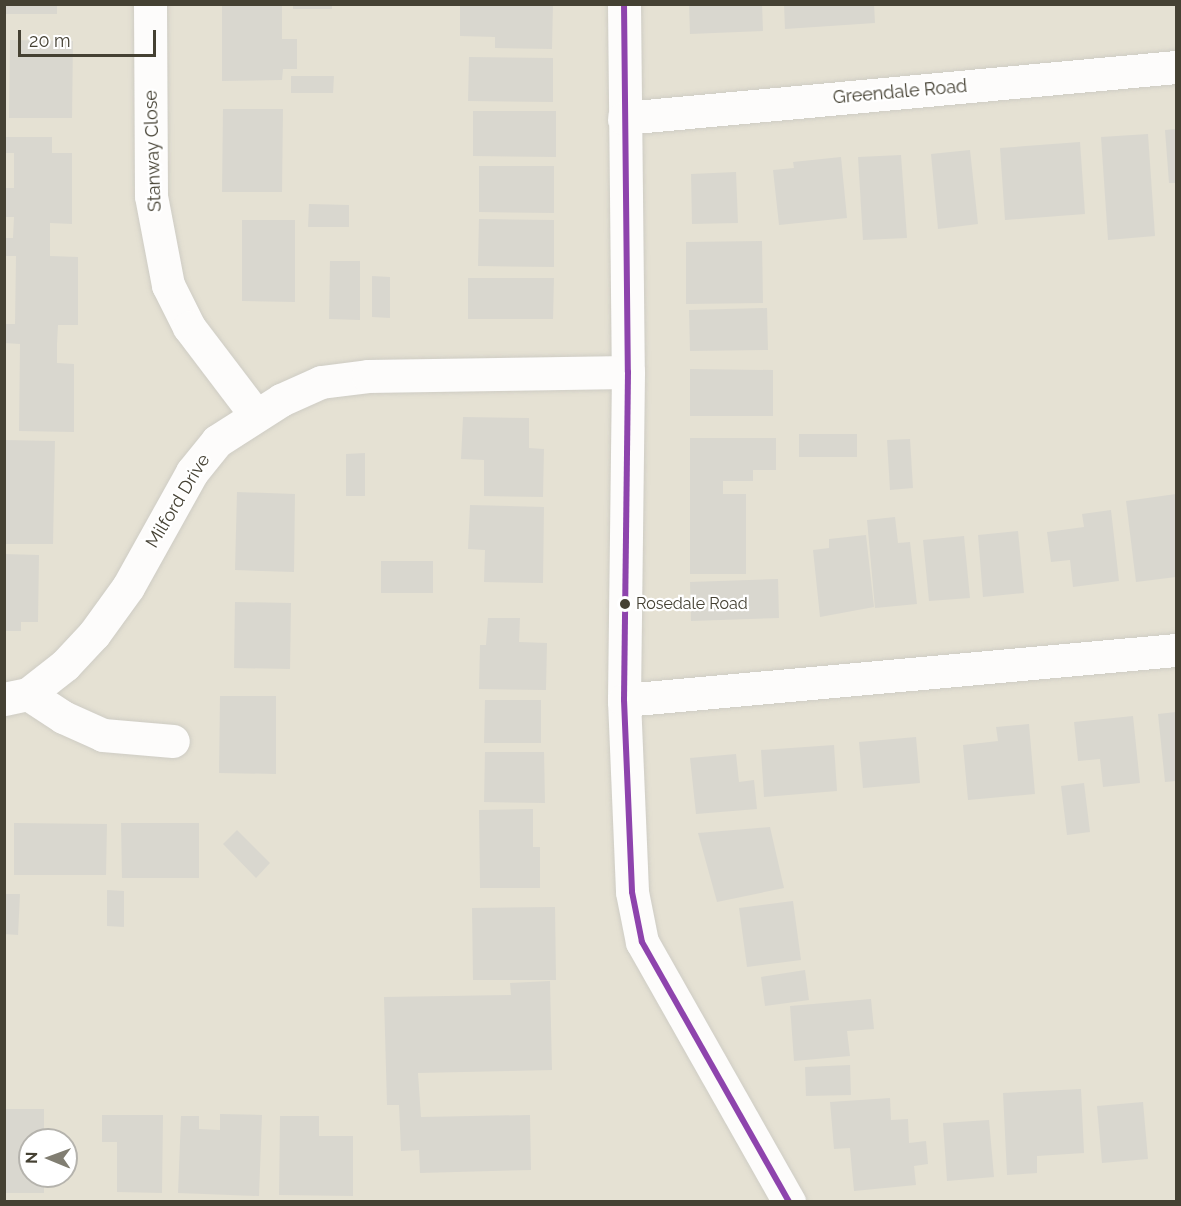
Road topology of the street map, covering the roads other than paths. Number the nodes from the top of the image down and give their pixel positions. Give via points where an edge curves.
1 (150, 4) edge
2 (624, 4) edge
3 (1176, 67) edge
4 (624, 118) junction
5 (628, 372) junction
6 (255, 414) junction
7 (1176, 650) edge
8 (16, 697) edge
9 (624, 700) junction
10 (173, 741) dead end
11 (789, 1202) edge

1 - 6 street, Stanway Close via 151,196 168,285 189,327
2 - 4 street
3 - 4 street, Greendale Road
4 - 5 street
5 - 6 street, Milford Drive via 368,376 321,382
5 - 9 street
6 - 8 street, Milford Drive via 217,441 192,472 128,587 94,634 65,665
7 - 9 street
8 - 10 street, Milford Drive via 103,735
9 - 11 street via 628,859 642,942

